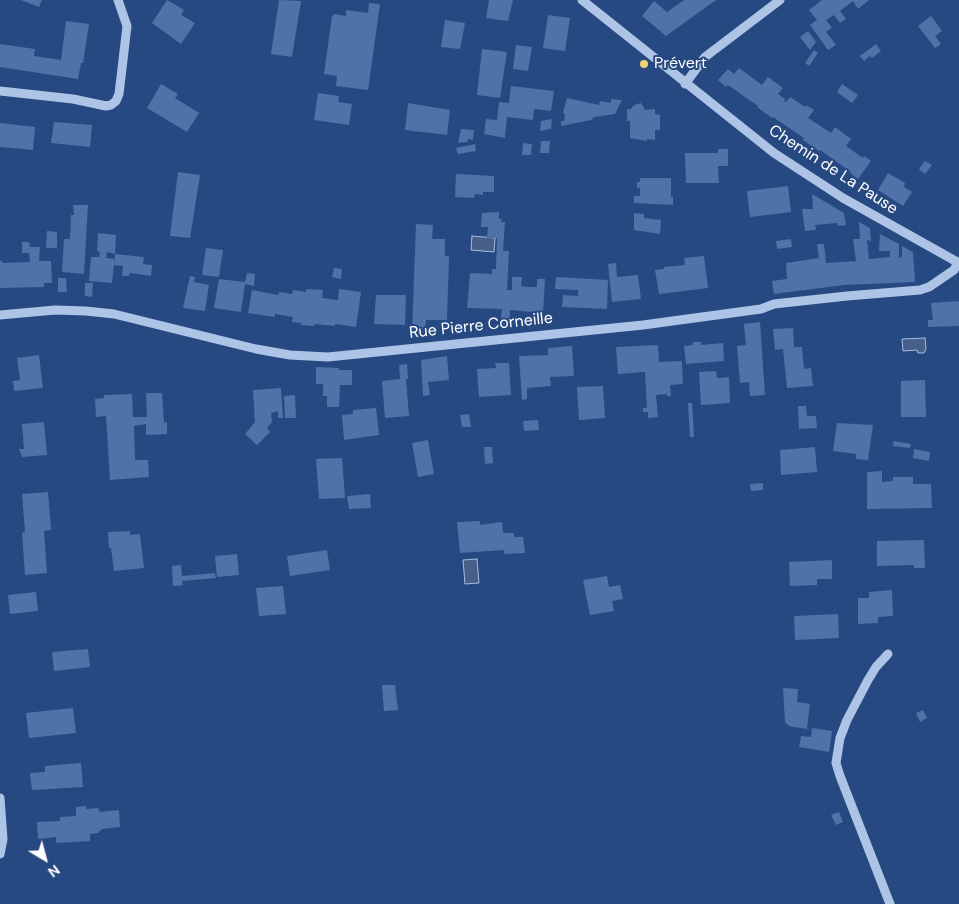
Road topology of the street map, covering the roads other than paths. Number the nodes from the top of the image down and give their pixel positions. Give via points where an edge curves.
1 (118, 0) edge
2 (582, 0) edge
3 (780, 0) edge
4 (769, 3) edge
5 (685, 84) junction
6 (0, 92) edge
7 (958, 263) edge
8 (0, 315) edge
9 (888, 654) dead end
10 (0, 798) edge
11 (0, 854) edge
12 (890, 904) edge

1 - 6 street via 126,26 119,94 111,105
2 - 5 street, Chemin de La Pause
3 - 4 street
4 - 5 street via 705,57
5 - 7 street, Chemin de La Pause via 808,176
7 - 8 street, Rue Pierre Corneille via 954,270 920,290 774,304 761,309 643,324 328,357 256,349 95,312 55,310
9 - 12 street via 876,667 847,720 836,763
10 - 11 street via 3,839

